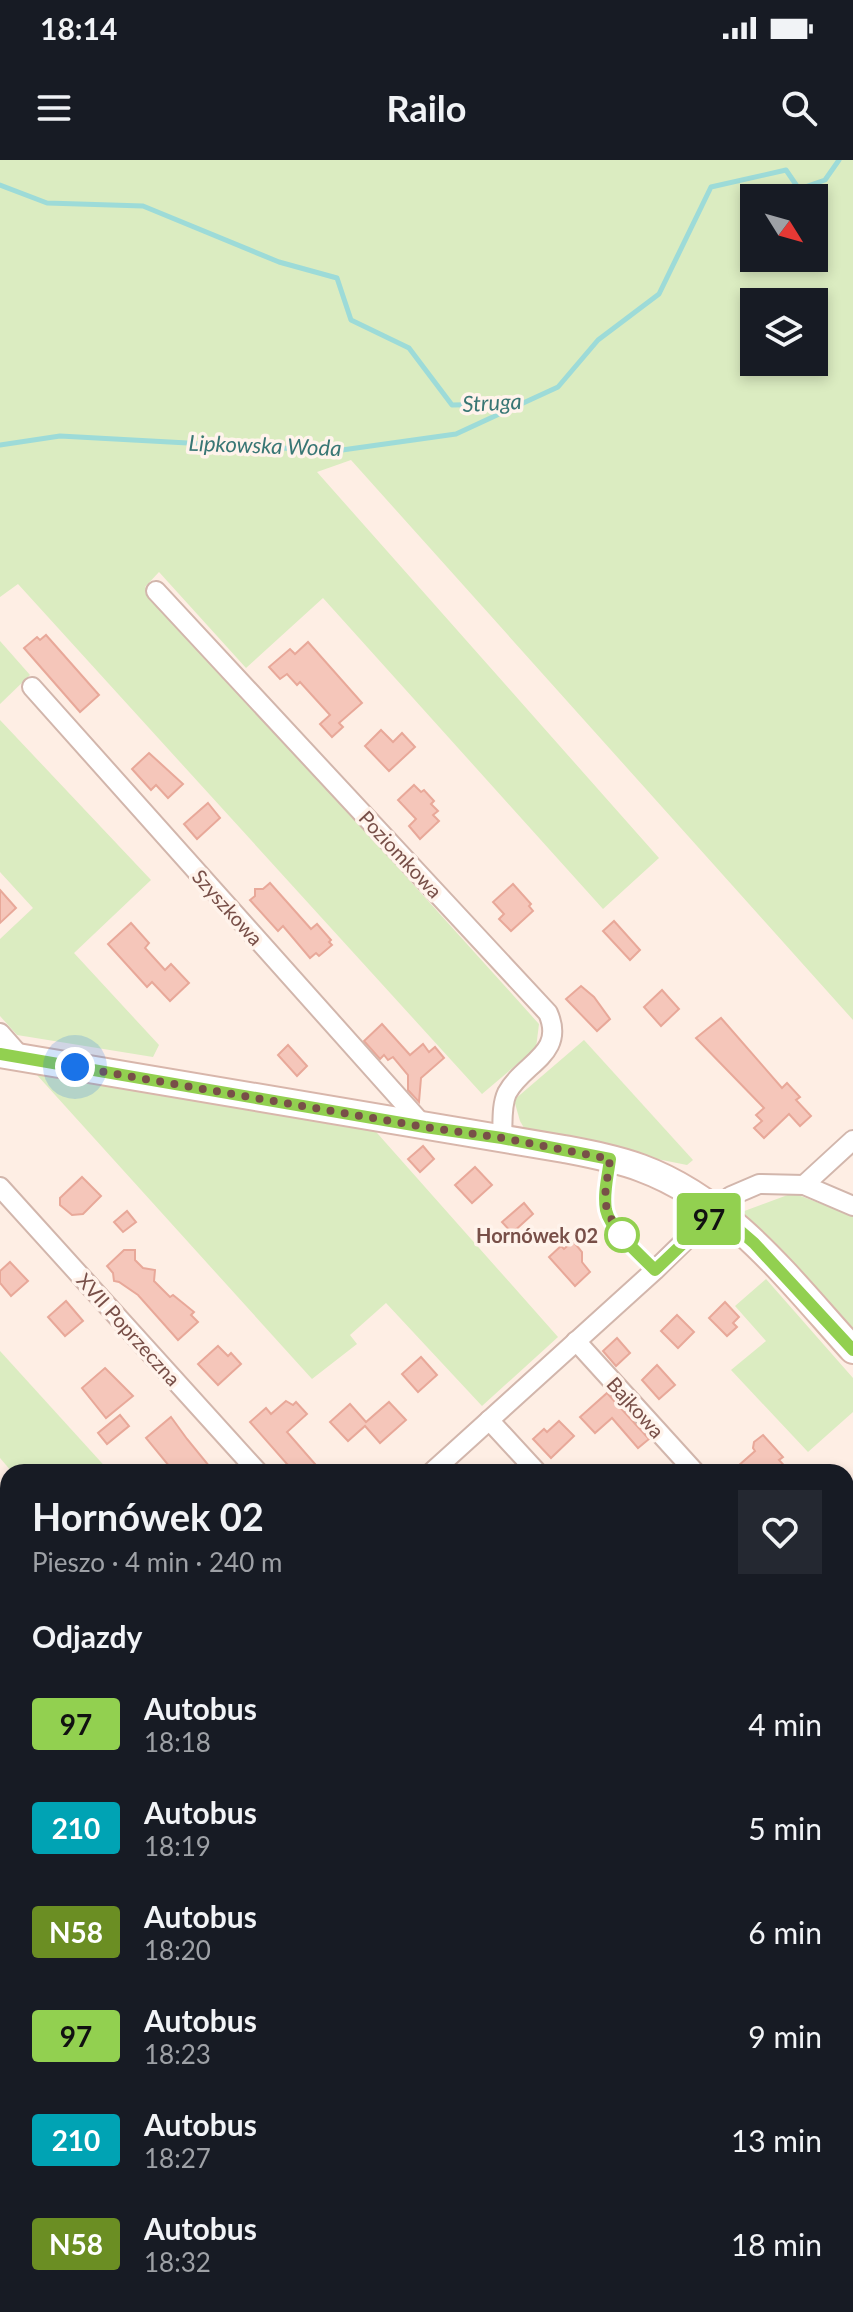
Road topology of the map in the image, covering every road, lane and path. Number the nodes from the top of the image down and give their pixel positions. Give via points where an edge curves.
1 (156, 591) dead end
2 (32, 687) dead end
3 (0, 1033) edge
4 (11, 1056) edge
5 (425, 1127) junction
6 (502, 1138) junction
7 (853, 1140) edge
8 (610, 1159) junction
9 (804, 1185) junction
10 (0, 1187) edge
11 (853, 1206) edge
12 (717, 1211) junction
13 (655, 1270) junction
14 (576, 1341) junction
15 (853, 1350) edge
16 (489, 1420) junction
17 (251, 1464) edge
18 (441, 1464) edge
19 (530, 1464) edge
20 (688, 1464) edge

1 - 6 street, Poziomkowa via 548,1013 552,1039 508,1092
2 - 5 street, Szyszkowa
3 - 4 street
4 - 5 street
5 - 6 street
6 - 8 street
7 - 9 street
8 - 12 street via 674,1183
8 - 13 lane via 606,1213
9 - 11 street
9 - 12 street via 759,1184 731,1196
10 - 17 street, XVII Poprzeczna
12 - 13 street
12 - 15 street via 754,1243
13 - 14 street
14 - 16 street
14 - 20 street, Bajkowa
16 - 18 street
16 - 19 street

